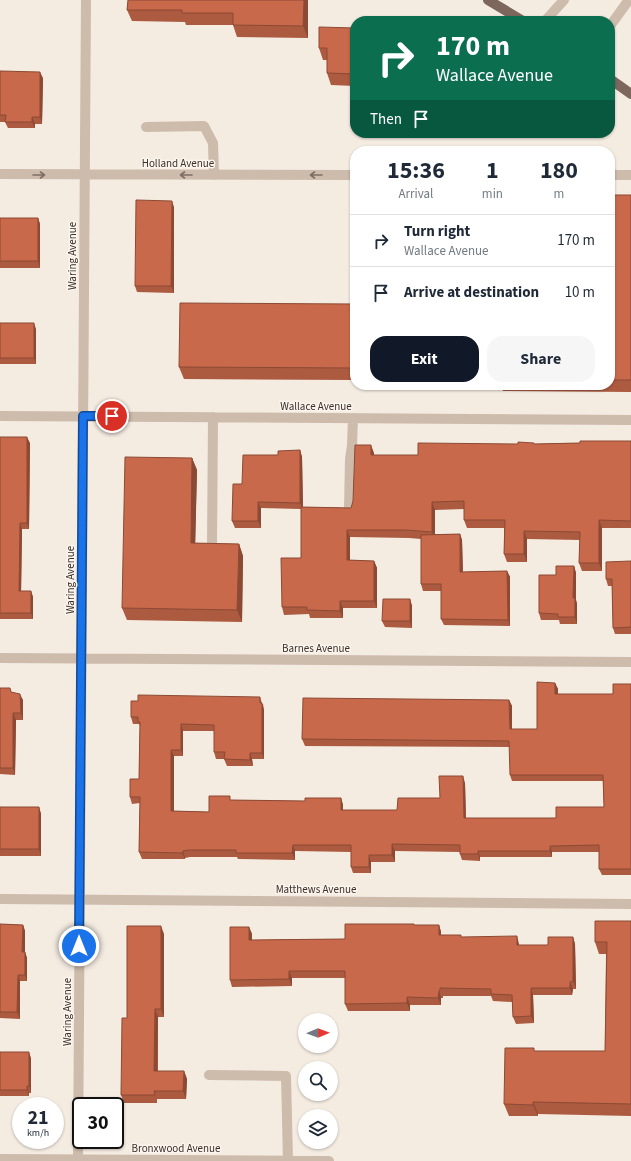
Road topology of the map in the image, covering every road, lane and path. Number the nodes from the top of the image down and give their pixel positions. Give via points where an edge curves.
1 (86, 0) edge
2 (488, 0) edge
3 (564, 0) edge
4 (628, 2) edge
5 (515, 16) edge
6 (550, 16) edge
7 (615, 19) edge
8 (615, 82) edge
9 (630, 91) edge
10 (146, 127) dead end
11 (0, 174) edge
12 (85, 175) junction
13 (214, 175) junction
14 (350, 175) edge
15 (615, 175) edge
16 (631, 175) edge
17 (0, 416) edge
18 (83, 416) junction
19 (213, 417) junction
20 (353, 418) junction
21 (631, 420) edge
22 (349, 509) edge
23 (212, 547) edge
24 (0, 658) edge
25 (81, 658) junction
26 (631, 662) edge
27 (0, 899) edge
28 (80, 900) junction
29 (631, 904) edge
30 (209, 1075) dead end
31 (0, 1158) edge
32 (78, 1160) edge
33 (288, 1161) edge
34 (329, 1161) edge

1 - 12 street, Waring Avenue
2 - 5 main road
3 - 6 street
4 - 7 street
8 - 9 main road
10 - 13 street via 204,126 213,143
11 -> 12 street, Holland Avenue
13 -> 12 street, Holland Avenue
12 - 18 street, Waring Avenue
14 -> 13 street, Holland Avenue
15 - 16 street
17 - 18 street, Wallace Avenue
18 - 19 street, Wallace Avenue
18 - 25 street, Waring Avenue
19 - 20 street, Wallace Avenue
19 - 23 street
20 - 21 street, Wallace Avenue
20 - 22 street
24 - 25 street, Barnes Avenue
25 - 26 street, Barnes Avenue
25 - 28 street, Waring Avenue
27 - 28 street, Matthews Avenue
28 - 29 street, Matthews Avenue
28 - 32 street, Waring Avenue
30 - 33 street via 286,1076
31 - 32 street, Bronxwood Avenue
32 - 33 street, Bronxwood Avenue
33 - 34 street, Bronxwood Avenue

